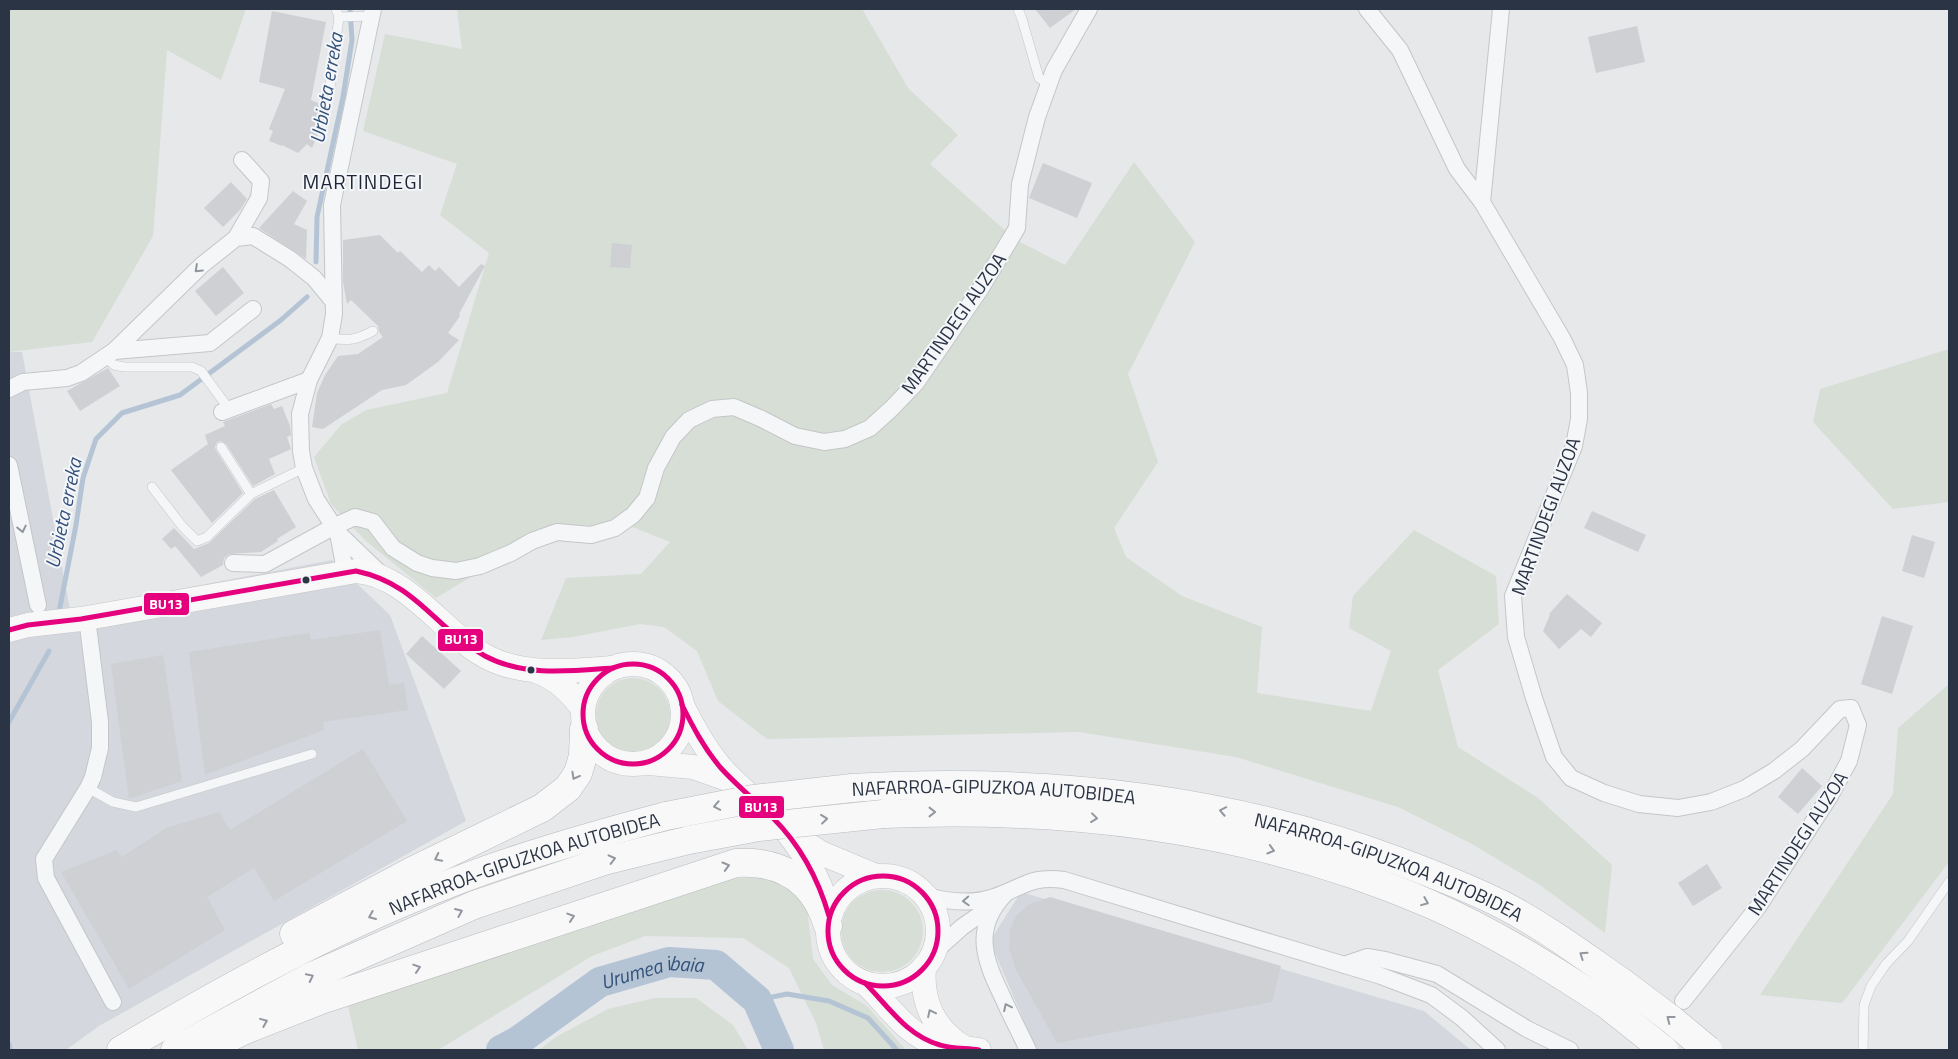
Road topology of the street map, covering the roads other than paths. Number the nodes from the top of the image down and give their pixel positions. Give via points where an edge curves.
1 (1018, 9) edge
2 (1089, 9) edge
3 (1367, 9) edge
4 (1501, 9) edge
5 (368, 13) edge
6 (339, 15) edge
7 (1049, 84) junction
8 (330, 88) dead end
9 (242, 160) dead end
10 (1482, 202) junction
11 (236, 238) junction
12 (333, 301) junction
13 (252, 309) dead end
14 (373, 331) dead end
15 (330, 338) junction
16 (110, 354) junction
17 (309, 380) junction
18 (9, 389) edge
19 (225, 410) joint
20 (221, 447) dead end
21 (9, 465) edge
22 (304, 468) junction
23 (152, 487) dead end
24 (251, 494) junction
25 (335, 530) junction
26 (233, 563) dead end
27 (344, 568) junction
28 (387, 579) junction
29 (84, 619) junction
30 (25, 620) edge
31 (9, 642) edge
32 (613, 668) junction
33 (530, 669) junction
34 (682, 705) junction
35 (584, 719) junction
36 (312, 754) dead end
37 (649, 763) junction
38 (736, 783) junction
39 (88, 788) junction
40 (786, 831) junction
41 (876, 876) junction
42 (1949, 882) edge
43 (924, 895) junction
44 (1002, 897) junction
45 (829, 921) junction
46 (928, 960) junction
47 (1344, 965) junction
48 (865, 983) junction
49 (1683, 1001) dead end
50 (113, 1002) dead end
51 (155, 1030) junction
52 (971, 1049) edge
53 (120, 1050) edge
54 (175, 1050) edge
55 (204, 1050) edge
56 (1028, 1050) edge
57 (1497, 1050) edge
58 (1570, 1050) edge
59 (1664, 1050) edge
60 (1708, 1050) edge
61 (1863, 1050) edge

1 - 7 lane via 1038,78
2 - 7 street, MARTINDEGI AUZOA
3 - 10 street, MARTINDEGI AUZOA via 1400,50 1457,169
4 - 10 street
5 - 6 lane
5 - 12 street via 332,205
6 - 8 lane
7 - 25 street, MARTINDEGI AUZOA via 1020,184 1016,228 981,288 916,383 870,428 845,439 824,442 795,436 734,408 712,409 689,420 673,437 656,468 647,498 633,515 615,528 591,535 557,532 480,566 456,571 417,563 393,548 373,522 355,518
9 - 11 street via 261,181 259,198
10 - 49 street, MARTINDEGI AUZOA via 1562,338 1575,365 1579,393 1574,446 1513,596 1516,637 1554,756 1570,778 1604,793 1639,804 1678,808 1711,802 1744,789 1774,771 1802,749 1840,709 1850,708 1858,726 1849,761 1830,796 1758,908
11 - 12 street via 253,236 290,259 314,278
11 -> 16 street via 202,265
12 - 15 street
13 - 16 street via 210,343
14 - 15 lane via 358,339
15 - 17 street
16 - 18 street via 81,374 30,380
16 - 19 lane via 114,365 124,367 192,367 201,371
17 - 19 street
17 - 22 street via 300,414
20 - 24 lane
21 -> 30 street
22 - 24 lane
22 - 25 street via 316,499
23 - 24 lane via 197,541 207,537
25 - 26 street, MARTINDEGI AUZOA via 265,564
25 - 27 street
25 - 28 street
27 - 28 main road
27 - 29 main road
28 - 33 main road via 485,657
29 - 30 main road
29 - 31 main road
29 - 39 street via 100,722 100,748
32 - 33 main road
32 - 34 main road via 628,664 657,670 678,691
32 - 35 main road via 592,684 586,696
33 - 35 main road via 561,684 573,696
34 - 37 main road via 683,721 679,734 662,756
34 - 38 main road via 704,746
35 - 37 main road via 592,744 603,755 617,763
35 -> 51 highway via 583,756 578,773 568,788 542,808 287,937 211,983
36 - 39 lane via 136,807 113,802
37 - 38 main road via 693,767
38 - 40 main road
39 - 50 street via 44,858 46,878
40 - 41 main road via 821,853
40 - 45 main road via 813,871
41 - 43 main road via 902,880
41 - 45 main road via 858,882 842,894 834,904
42 - 61 lane via 1908,941 1871,986 1864,1005
44 -> 43 street via 966,902
43 - 46 main road via 937,924 937,935
44 - 46 street via 962,927
44 - 47 street via 1033,880 1064,880
56 -> 44 street via 993,979 985,954 985,928 989,915
45 - 48 main road via 828,940 833,954 852,977
55 -> 45 highway via 321,1000 736,863 764,863 795,877 810,890
46 - 48 main road via 916,975 897,984 875,986
52 -> 46 main road via 944,1033 930,1013 924,991
47 - 57 street via 1430,995 1462,1018
47 - 58 street via 1367,958 1437,974 1527,1029
48 - 52 main road via 919,1037 940,1045
51 - 53 highway, NAFARROA-GIPUZKOA AUTOBIDEA
60 -> 51 highway, NAFARROA-GIPUZKOA AUTOBIDEA, bridge via 1623,982 1565,943 1503,906 1439,876 1356,845 1268,820 1175,802 1092,791 1000,785 912,784 753,800 666,816 592,835 445,886 368,918 222,990
54 -> 59 highway, NAFARROA-GIPUZKOA AUTOBIDEA, bridge via 310,977 474,906 604,861 759,827 883,814 999,812 1090,818 1177,830 1260,846 1338,870 1430,904 1548,966 1606,1004

